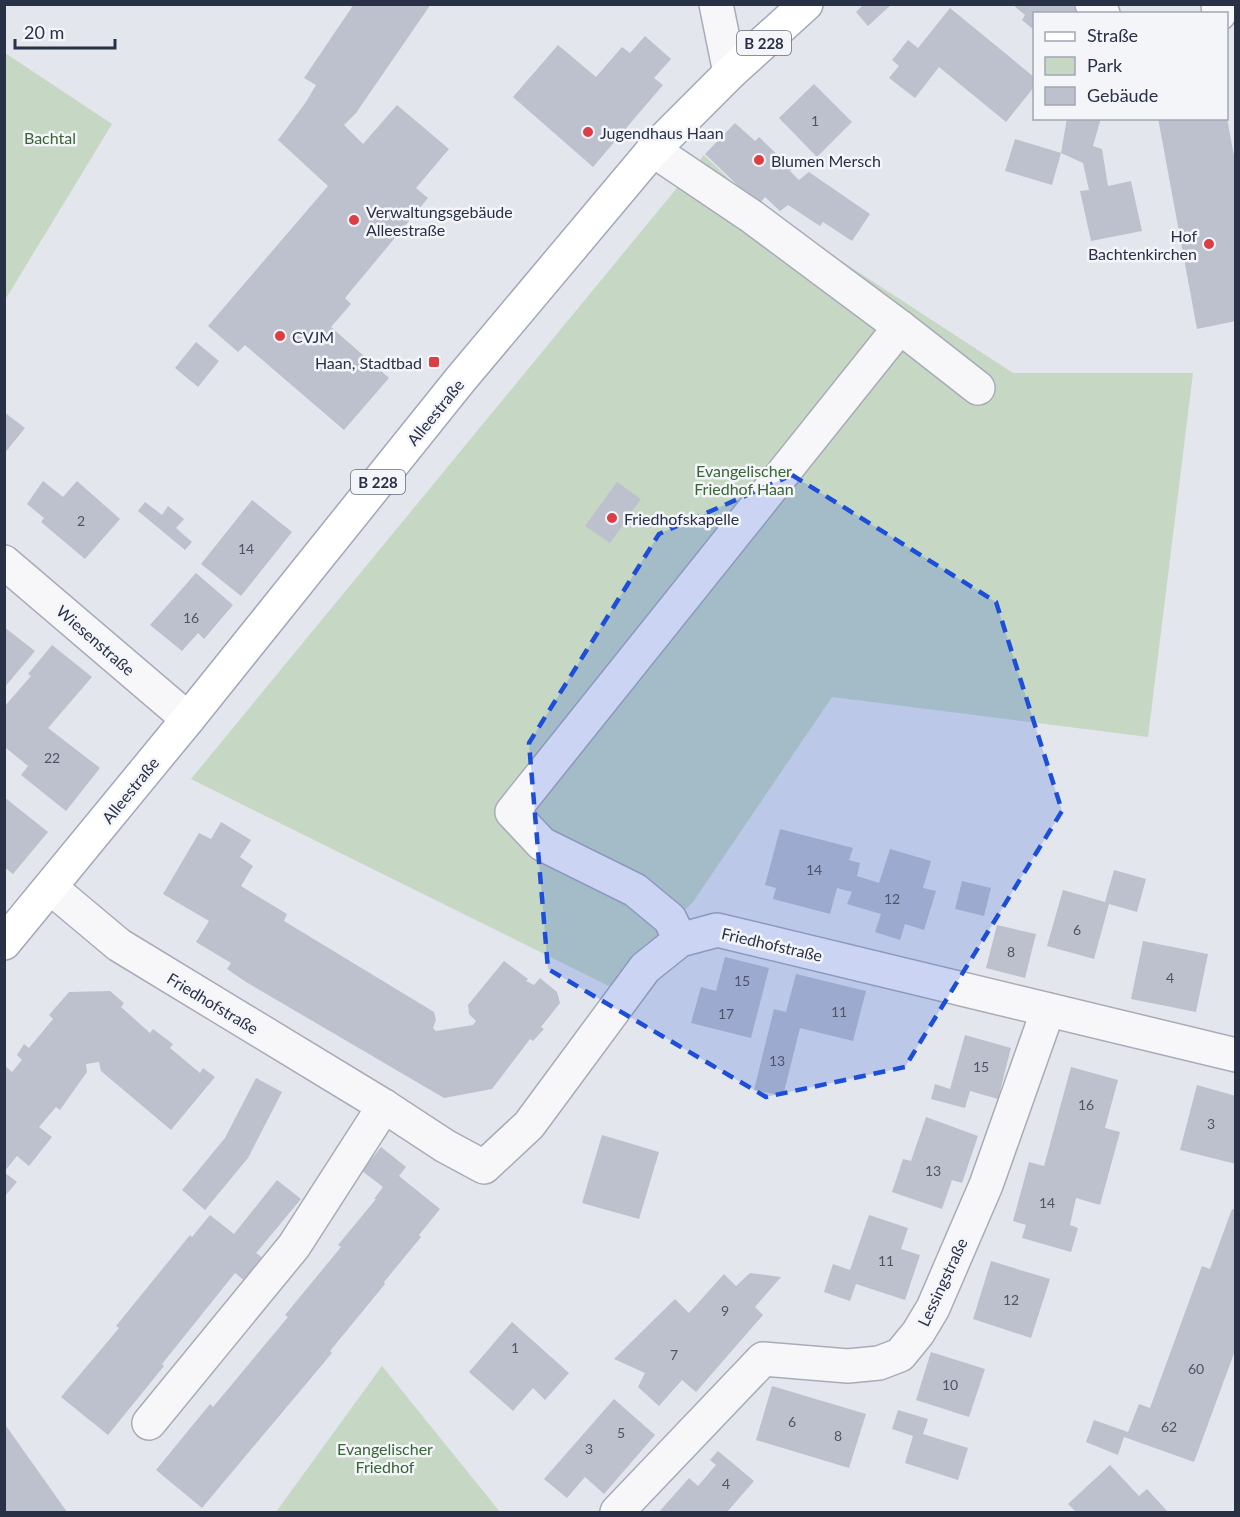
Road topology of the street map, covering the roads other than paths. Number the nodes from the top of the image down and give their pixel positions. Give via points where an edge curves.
1 (716, 4) edge
2 (1229, 4) edge
3 (796, 7) edge
4 (1236, 7) edge
5 (730, 73) junction
6 (653, 150) junction
7 (900, 327) junction
8 (978, 388) dead end
9 (4, 562) edge
10 (188, 719) junction
11 (51, 888) junction
12 (680, 940) junction
13 (4, 943) edge
14 (1048, 1010) junction
15 (1236, 1055) edge
16 (384, 1106) junction
17 (149, 1424) dead end
18 (617, 1512) edge

1 - 5 street
2 - 4 street
3 - 5 main road, Alleestraße / B 228
5 - 6 main road, Alleestraße / B 228
6 - 7 street via 751,216
6 - 10 main road, Alleestraße / B 228 via 460,380
7 - 8 street
7 - 12 street via 512,812 542,844 635,890 670,919
9 - 10 street, Wiesenstraße
10 - 11 main road, Alleestraße / B 228
11 - 13 main road, Alleestraße / B 228
11 - 16 street, Friedhofstraße via 119,945
12 - 14 street, Friedhofstraße via 717,930
12 - 16 street, Friedhofstraße via 645,968 530,1125 484,1167
14 - 15 street, Friedhofstraße
14 - 18 street, Lessingstraße via 982,1195 933,1308 900,1355 879,1363 848,1366 763,1359
16 - 17 street via 294,1246

